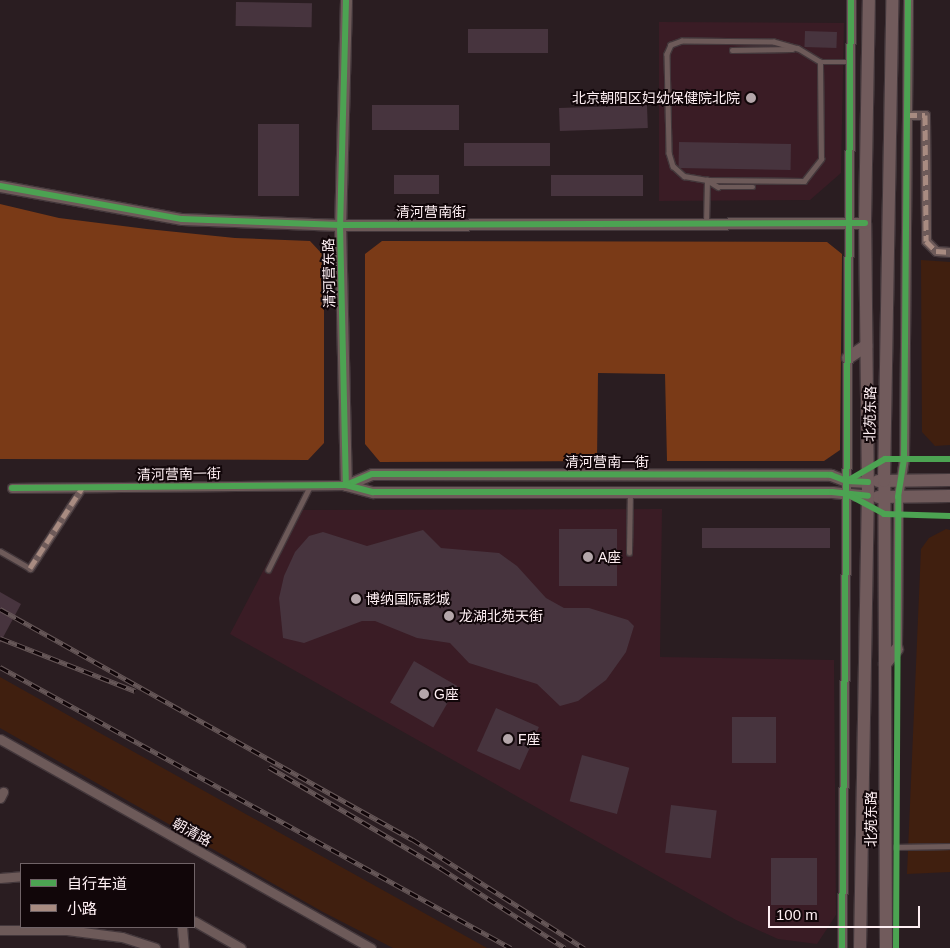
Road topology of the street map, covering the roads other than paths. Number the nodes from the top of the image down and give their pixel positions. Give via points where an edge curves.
1 (346, 0) edge
2 (851, 0) edge
3 (869, 0) edge
4 (892, 0) edge
5 (908, 0) edge
6 (798, 49) junction
7 (732, 50) dead end
8 (820, 62) junction
9 (851, 62) junction
10 (907, 115) junction
11 (707, 180) junction
12 (0, 186) edge
13 (753, 187) dead end
14 (850, 223) junction
15 (865, 223) junction
16 (706, 224) junction
17 (340, 225) junction
18 (950, 252) edge
19 (866, 346) junction
20 (848, 358) junction
21 (950, 480) edge
22 (847, 481) junction
23 (884, 481) junction
24 (900, 481) junction
25 (868, 482) junction
26 (310, 485) junction
27 (346, 485) junction
28 (12, 488) dead end
29 (82, 488) junction
30 (630, 492) junction
31 (847, 494) junction
32 (868, 496) junction
33 (950, 496) edge
34 (884, 497) junction
35 (898, 497) junction
36 (0, 551) edge
37 (629, 553) dead end
38 (30, 568) joint
39 (268, 570) dead end
40 (897, 649) joint
41 (885, 664) junction
42 (0, 740) edge
43 (950, 846) edge
44 (896, 848) dead end
45 (20, 876) edge
46 (0, 878) edge
47 (195, 922) edge
48 (182, 928) edge
49 (0, 930) edge
50 (155, 948) edge
51 (184, 948) edge
52 (241, 948) edge
53 (371, 948) edge
54 (842, 948) edge
55 (860, 948) edge
56 (886, 948) edge

1 - 17 street, 清河营东路
2 - 9 street
3 - 15 main road, 北苑东路
4 - 23 main road, 北苑东路
5 - 10 street
6 - 7 lane
6 - 8 lane
6 - 11 lane via 774,42 682,41 671,45 667,54 669,153 673,166 684,176
8 - 9 lane
8 - 11 lane via 821,160 804,181
9 - 14 street
10 - 18 street via 925,115 926,242 936,251
10 - 24 street via 904,459
11 - 13 lane via 718,187
11 - 16 lane
12 - 17 street, 清河营南街 via 182,219
14 - 15 street, 清河营南街
14 - 16 street, 清河营南街
14 - 20 street
15 - 19 main road, 北苑东路
16 - 17 street, 清河营南街
17 - 27 street, 清河营东路
19 - 20 main road
19 - 25 main road, 北苑东路
20 - 22 street
21 - 24 main road
22 - 25 street, 清河营南一街
22 - 27 street, 清河营南一街 via 831,475 372,474
22 - 31 street
23 - 24 main road
23 - 25 main road
23 - 34 main road, 北苑东路
24 - 35 street
25 - 32 main road, 北苑东路
26 - 27 street, 清河营南一街
26 - 29 street, 清河营南一街
26 - 39 lane
27 - 30 street, 清河营南一街 via 373,492
28 - 29 street, 清河营南一街
29 - 38 street
30 - 31 street, 清河营南一街
30 - 37 lane
31 - 32 street, 清河营南一街
31 - 54 street
32 - 34 main road
32 - 55 main road, 北苑东路
33 - 35 main road
34 - 35 main road
34 - 41 main road, 北苑东路
35 - 40 street
36 - 38 lane
40 - 41 main road
41 - 56 main road, 北苑东路
42 - 53 street, 朝清路
43 - 44 lane
45 - 46 street
47 - 52 street
48 - 51 street
49 - 50 street via 67,930 122,937

